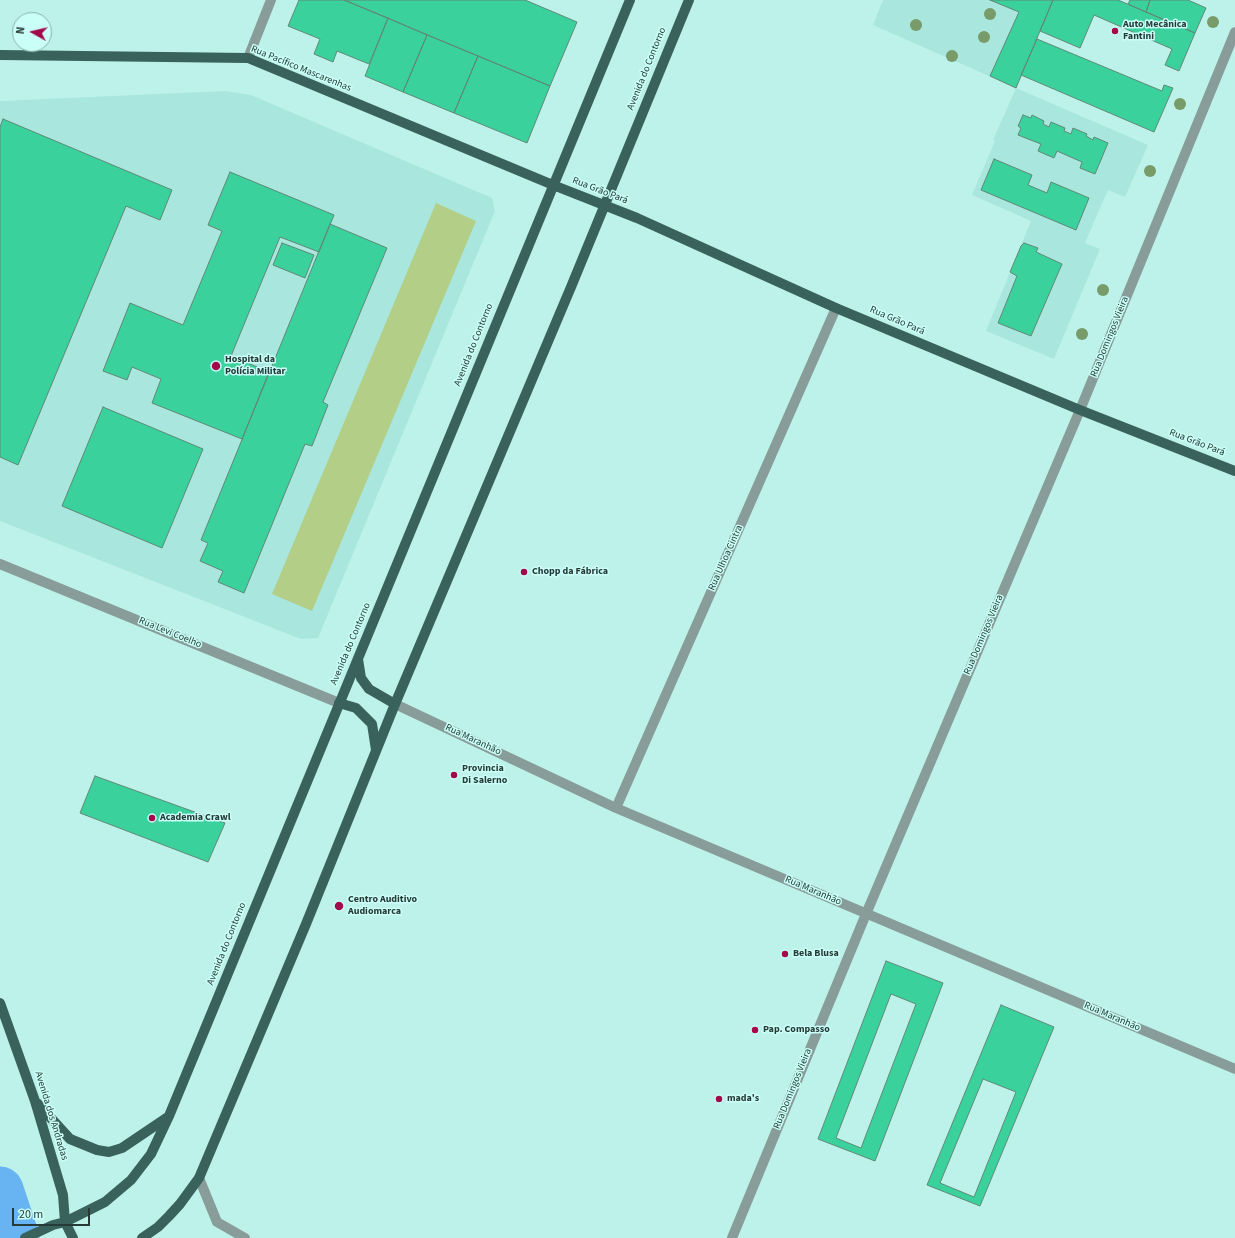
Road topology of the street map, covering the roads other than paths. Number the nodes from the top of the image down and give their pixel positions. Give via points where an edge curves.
1 (272, 0) edge
2 (630, 0) edge
3 (689, 0) edge
4 (1235, 32) edge
5 (0, 54) edge
6 (248, 58) junction
7 (553, 185) junction
8 (604, 205) junction
9 (836, 308) junction
10 (1080, 410) junction
11 (1235, 471) edge
12 (0, 564) edge
13 (358, 659) junction
14 (340, 703) junction
15 (395, 704) junction
16 (376, 750) junction
17 (616, 808) junction
18 (866, 914) junction
19 (0, 1003) edge
20 (1235, 1069) edge
21 (35, 1101) junction
22 (169, 1116) junction
23 (199, 1178) junction
24 (65, 1222) junction
25 (25, 1238) edge
26 (73, 1238) edge
27 (142, 1238) edge
28 (245, 1238) edge
29 (732, 1238) edge

1 - 6 street
2 - 7 main road, Avenida do Contorno
3 - 8 main road, Avenida do Contorno
4 - 10 street, Rua Domingos Vieira
5 - 6 main road, Rua Pacífico Mascarenhas
6 - 7 main road, Rua Pacífico Mascarenhas
7 - 8 main road, Rua Grão Pará
7 - 13 main road, Avenida do Contorno
8 - 9 main road, Rua Grão Pará
8 - 15 main road, Avenida do Contorno
9 - 10 main road, Rua Grão Pará
9 - 17 street, Rua Ulhoa Cintra
10 - 11 main road, Rua Grão Pará
10 - 18 street, Rua Domingos Vieira
12 - 14 street, Rua Levi Coelho
13 - 14 main road, Avenida do Contorno
13 - 15 main road via 361,678 369,689
14 - 16 main road via 356,708 372,724
14 - 22 main road, Avenida do Contorno
15 - 16 main road, Avenida do Contorno
15 - 17 street, Rua Maranhão
16 - 23 main road, Avenida do Contorno
17 - 18 street, Rua Maranhão
18 - 20 street, Rua Maranhão
18 - 29 street, Rua Domingos Vieira
19 - 21 main road, Avenida dos Andradas
21 - 22 main road via 70,1139 109,1152 122,1148
21 - 24 main road, Avenida dos Andradas via 62,1195
22 - 24 main road, Avenida do Contorno via 151,1154 131,1180 104,1202
23 - 27 main road, Avenida do Contorno via 169,1216
23 - 28 street via 217,1222
24 - 25 main road, Avenida do Contorno
24 - 26 main road, Avenida dos Andradas

